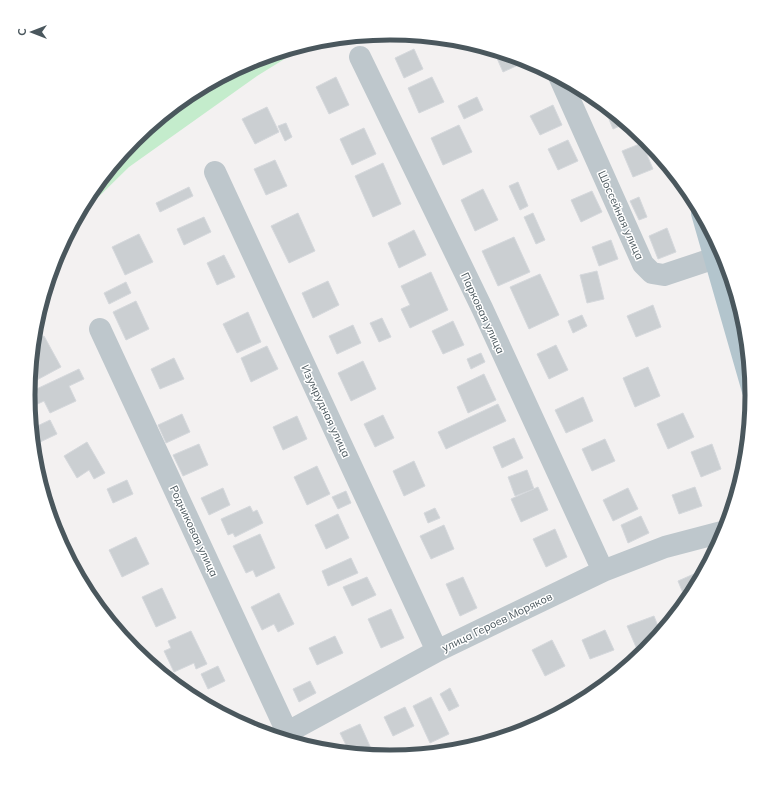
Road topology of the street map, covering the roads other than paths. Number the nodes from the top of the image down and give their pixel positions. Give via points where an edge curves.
1 (360, 57) dead end
2 (563, 84) edge
3 (215, 172) dead end
4 (710, 239) edge
5 (715, 258) junction
6 (100, 329) dead end
7 (744, 359) edge
8 (718, 533) edge
9 (603, 571) junction
10 (437, 651) junction
11 (281, 733) edge
12 (284, 734) edge

1 - 9 street, Парковая улица via 482,308
2 - 5 street, Шоссейная улица via 643,264 652,273 664,275
3 - 10 street, Изумрудная улица
4 - 5 main road
5 - 7 main road
6 - 11 street, Родниковая улица
8 - 9 street, улица Героев Моряков via 665,547
9 - 10 street, улица Героев Моряков
10 - 12 street, улица Героев Моряков

